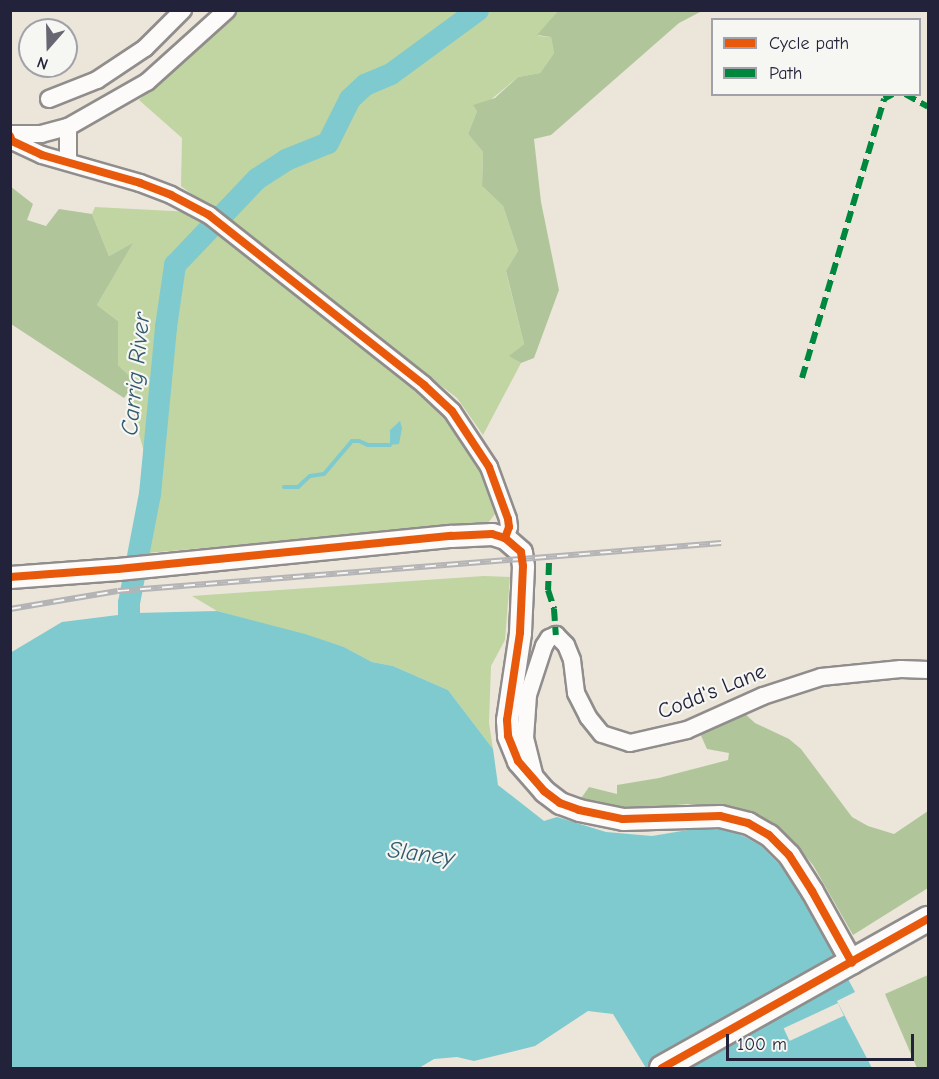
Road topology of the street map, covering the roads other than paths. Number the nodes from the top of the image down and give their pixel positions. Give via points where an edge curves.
1 (183, 10) edge
2 (227, 10) edge
3 (49, 99) dead end
4 (68, 127) junction
5 (10, 135) edge
6 (68, 162) junction
7 (505, 538) junction
8 (10, 577) edge
9 (928, 670) edge
10 (536, 782) junction
11 (928, 919) edge
12 (847, 966) junction
13 (662, 1068) edge

1 - 3 street via 145,48 106,74
2 - 4 street via 147,82
4 - 5 street via 41,134
4 - 6 street
5 - 6 street via 12,141 42,155
6 - 7 street via 140,183 209,215 452,411 478,448 498,489 509,527
7 - 8 main road via 492,534 451,536 118,570
7 - 10 main road via 521,552 523,566 520,633 507,704 508,736 518,761
9 - 10 street, Codd's Lane via 821,677 763,696 687,730 630,743 602,734 588,717 576,693 572,660 566,645 556,635 544,646 528,695 525,738
10 - 12 main road via 560,803 600,816 720,816 762,831 789,855 812,891
11 - 12 highway
12 - 13 highway

